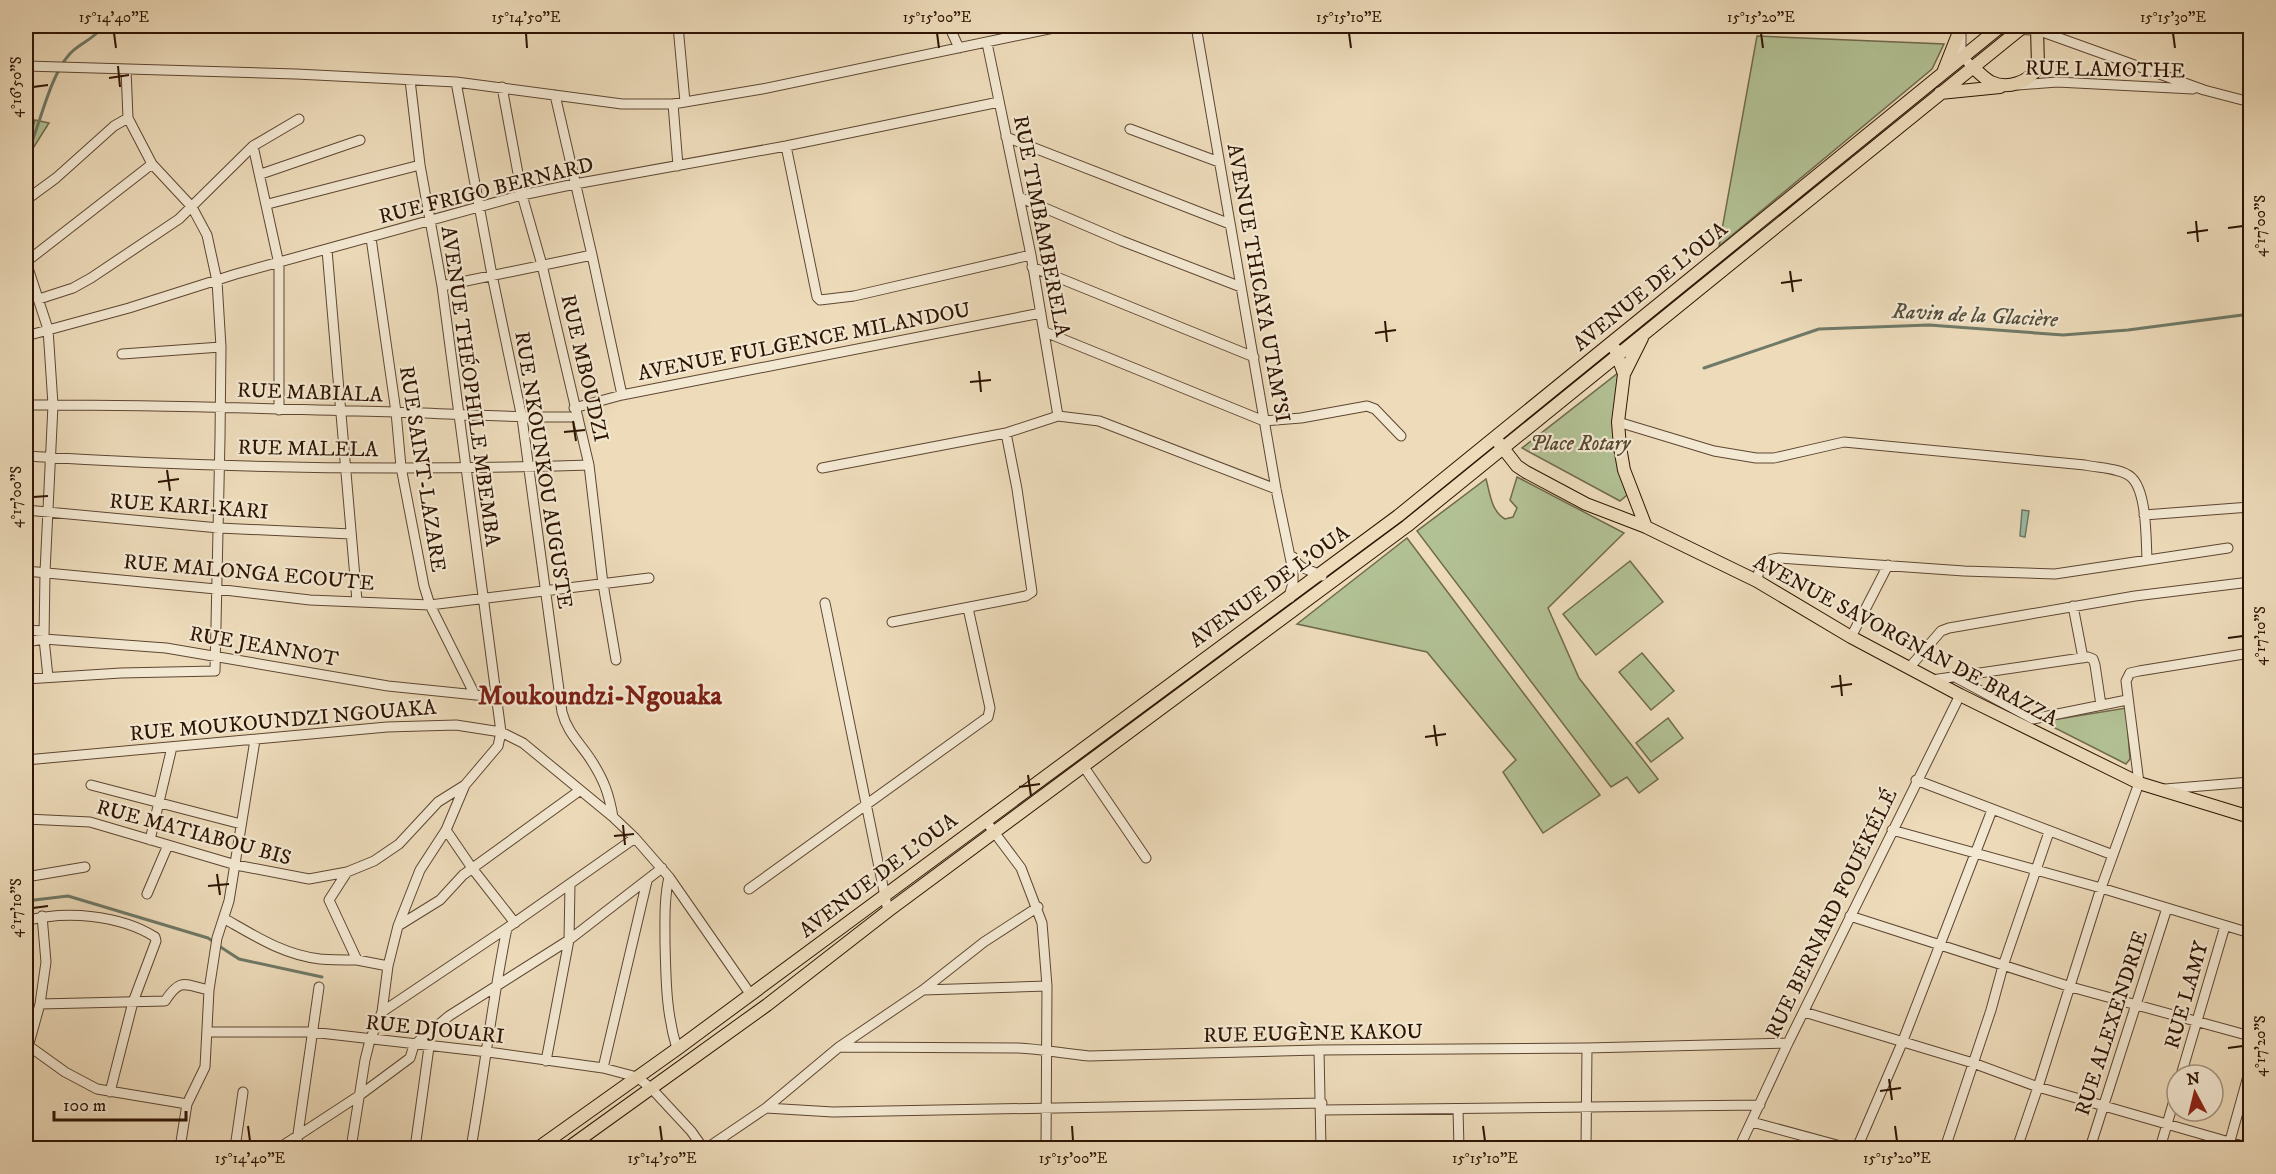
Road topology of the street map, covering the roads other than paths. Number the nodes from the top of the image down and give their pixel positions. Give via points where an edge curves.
1 (31, 26) edge
2 (678, 26) edge
3 (950, 26) edge
4 (1063, 26) edge
5 (1196, 26) edge
6 (1050, 27) edge
7 (1996, 27) edge
8 (2022, 28) edge
9 (2037, 28) edge
10 (1960, 29) edge
11 (26, 38) edge
12 (987, 43) junction
13 (959, 48) junction
14 (1961, 56) junction
15 (26, 66) edge
16 (1972, 67) junction
17 (126, 69) junction
18 (1943, 71) junction
19 (410, 80) junction
20 (456, 82) junction
21 (2006, 86) junction
22 (502, 87) junction
23 (2204, 90) junction
24 (1939, 93) junction
25 (555, 95) junction
26 (685, 102) junction
27 (999, 102) junction
28 (2250, 102) edge
29 (673, 104) junction
30 (128, 118) junction
31 (299, 119) dead end
32 (1131, 129) dead end
33 (1006, 136) junction
34 (360, 140) dead end
35 (253, 146) junction
36 (786, 146) junction
37 (1220, 162) junction
38 (152, 164) junction
39 (420, 165) junction
40 (678, 166) junction
41 (261, 174) junction
42 (575, 184) junction
43 (522, 195) junction
44 (1019, 197) junction
45 (26, 200) edge
46 (268, 204) junction
47 (192, 207) junction
48 (480, 207) junction
49 (429, 222) junction
50 (1230, 224) junction
51 (371, 238) junction
52 (327, 250) junction
53 (592, 255) junction
54 (1031, 255) junction
55 (26, 262) edge
56 (279, 264) junction
57 (542, 265) junction
58 (1032, 267) junction
59 (492, 275) junction
60 (217, 281) junction
61 (442, 286) junction
62 (1241, 287) junction
63 (39, 299) junction
64 (1041, 314) junction
65 (48, 329) junction
66 (1045, 332) junction
67 (1646, 332) junction
68 (26, 336) edge
69 (220, 347) junction
70 (1614, 349) junction
71 (122, 354) dead end
72 (1254, 357) junction
73 (1624, 374) junction
74 (622, 395) junction
75 (26, 405) edge
76 (53, 405) junction
77 (220, 407) junction
78 (279, 410) junction
79 (340, 411) junction
80 (396, 412) junction
81 (576, 412) junction
82 (458, 414) junction
83 (1058, 416) junction
84 (522, 418) junction
85 (1264, 421) junction
86 (1618, 422) junction
87 (1006, 433) junction
88 (1401, 436) dead end
89 (1495, 438) junction
90 (1503, 449) junction
91 (26, 456) edge
92 (51, 457) junction
93 (1488, 462) junction
94 (220, 465) junction
95 (589, 465) junction
96 (1517, 466) junction
97 (401, 467) junction
98 (465, 467) junction
99 (528, 467) junction
100 (345, 468) junction
101 (822, 468) dead end
102 (1276, 489) junction
103 (2250, 507) edge
104 (26, 510) edge
105 (47, 513) junction
106 (2144, 515) junction
107 (1646, 527) junction
108 (219, 528) junction
109 (351, 534) junction
110 (1288, 547) junction
111 (2228, 548) dead end
112 (2147, 560) junction
113 (1888, 565) junction
114 (26, 571) edge
115 (45, 572) junction
116 (1321, 574) junction
117 (649, 578) dead end
118 (1757, 581) junction
119 (2250, 582) edge
120 (603, 584) junction
121 (1329, 585) junction
122 (216, 589) junction
123 (547, 592) junction
124 (1289, 596) junction
125 (484, 600) junction
126 (357, 601) junction
127 (825, 603) dead end
128 (430, 605) junction
129 (2073, 606) junction
130 (968, 608) junction
131 (1297, 609) junction
132 (892, 622) dead end
133 (26, 630) edge
134 (44, 635) junction
135 (1851, 637) junction
136 (26, 642) edge
137 (2250, 653) edge
138 (216, 656) junction
139 (2083, 658) junction
140 (616, 660) dead end
141 (1909, 668) junction
142 (48, 677) junction
143 (1955, 677) junction
144 (26, 679) edge
145 (1932, 680) junction
146 (474, 695) junction
147 (1960, 695) junction
148 (496, 697) junction
149 (2127, 700) junction
150 (2102, 705) junction
151 (501, 732) junction
152 (255, 740) junction
153 (172, 747) junction
154 (26, 760) edge
155 (1084, 767) junction
156 (1916, 780) junction
157 (2250, 782) edge
158 (2139, 783) junction
159 (92, 785) dead end
160 (465, 785) junction
161 (2163, 789) junction
162 (579, 791) junction
163 (159, 801) junction
164 (867, 804) junction
165 (1992, 810) junction
166 (613, 817) junction
167 (2250, 817) edge
168 (26, 819) edge
169 (985, 820) junction
170 (241, 824) junction
171 (446, 830) junction
172 (1892, 830) junction
173 (995, 832) junction
174 (2049, 832) junction
175 (635, 838) junction
176 (150, 840) junction
177 (168, 845) junction
178 (1976, 855) junction
179 (2113, 855) junction
180 (1146, 858) dead end
181 (236, 865) junction
182 (85, 867) dead end
183 (472, 868) junction
184 (662, 868) junction
185 (2037, 871) junction
186 (347, 872) junction
187 (26, 876) edge
188 (669, 877) junction
189 (647, 881) junction
190 (570, 884) junction
191 (2101, 888) junction
192 (749, 889) dead end
193 (147, 894) dead end
194 (886, 894) junction
195 (1038, 907) junction
196 (2167, 908) junction
197 (888, 911) junction
198 (42, 916) junction
199 (1850, 916) junction
200 (225, 919) junction
201 (26, 921) edge
202 (511, 926) junction
203 (2225, 926) junction
204 (398, 927) junction
205 (2250, 933) edge
206 (568, 940) junction
207 (1939, 946) junction
208 (357, 960) junction
209 (388, 966) junction
210 (2003, 966) junction
211 (1047, 986) junction
212 (319, 987) dead end
213 (495, 987) junction
214 (2071, 987) junction
215 (209, 990) junction
216 (923, 990) junction
217 (751, 995) junction
218 (133, 1002) junction
219 (40, 1004) junction
220 (2135, 1006) junction
221 (382, 1012) junction
222 (1804, 1012) junction
223 (2197, 1020) junction
224 (208, 1032) junction
225 (311, 1032) junction
226 (2250, 1036) edge
227 (370, 1040) junction
228 (1788, 1043) junction
229 (1902, 1043) junction
230 (414, 1045) junction
231 (27, 1046) edge
232 (429, 1047) junction
233 (839, 1047) junction
234 (1587, 1048) junction
235 (677, 1049) junction
236 (1045, 1049) junction
237 (1319, 1050) junction
238 (488, 1052) junction
239 (546, 1061) junction
240 (1973, 1063) junction
241 (2184, 1063) edge
242 (603, 1068) junction
243 (2250, 1069) edge
244 (638, 1077) junction
245 (2038, 1087) junction
246 (652, 1089) junction
247 (110, 1092) junction
248 (243, 1092) dead end
249 (360, 1095) junction
250 (187, 1104) junction
251 (2104, 1104) junction
252 (1760, 1105) junction
253 (1046, 1107) junction
254 (1322, 1107) junction
255 (1587, 1107) junction
256 (766, 1108) junction
257 (1458, 1109) junction
258 (1752, 1122) junction
259 (2167, 1124) junction
260 (299, 1134) junction
261 (2229, 1145) edge
262 (2250, 1148) edge
263 (180, 1149) edge
264 (235, 1149) edge
265 (279, 1149) edge
266 (296, 1149) edge
267 (351, 1149) edge
268 (415, 1149) edge
269 (471, 1149) edge
270 (538, 1149) edge
271 (568, 1149) edge
272 (705, 1149) edge
273 (1046, 1149) edge
274 (1322, 1149) edge
275 (1459, 1149) edge
276 (1586, 1149) edge
277 (1739, 1149) edge
278 (1848, 1149) edge
279 (1857, 1149) edge
280 (1945, 1149) edge
281 (2017, 1149) edge
282 (2090, 1149) edge
283 (2160, 1149) edge

1 - 11 street
2 - 26 street
3 - 13 street
4 - 6 street
5 - 37 street, AVENUE THICAYA UTAM'SI
6 - 12 street
7 - 8 street, RUE LAMOTHE
7 - 14 main road, AVENUE DE L'OUA
8 - 9 street, RUE LAMOTHE
8 - 16 main road, AVENUE DE L'OUA
9 - 21 main road via 2038,68 2026,81
9 - 23 street, RUE LAMOTHE
10 - 14 street
10 - 18 main road
12 - 13 street
12 - 27 street, RUE TIMBAMBERELA
13 - 26 street
14 - 16 street
14 - 18 main road, AVENUE DE L'OUA
15 - 17 street
16 - 21 main road via 1991,82
16 - 24 main road, AVENUE DE L'OUA
17 - 19 street
17 - 30 street, RUE MABIALA
18 - 70 main road, AVENUE DE L'OUA
19 - 20 street
19 - 39 street, AVENUE THÉOPHILE MBEMBA
20 - 22 street
20 - 48 street, RUE NKOUNKOU AUGUSTE
21 - 23 street, RUE LAMOTHE via 2057,82
21 - 24 main road
22 - 25 street
22 - 43 street, RUE MBOUDZI
23 - 28 street, RUE LAMOTHE
24 - 67 main road, AVENUE DE L'OUA
25 - 29 street via 622,104
25 - 42 street
26 - 29 street
27 - 33 street, RUE TIMBAMBERELA
27 - 36 street, RUE FRIGO BERNARD
29 - 40 street
30 - 38 street, RUE MABIALA
30 - 45 street
31 - 35 street
32 - 37 street
33 - 44 street, RUE TIMBAMBERELA
33 - 50 street
34 - 41 street
35 - 41 street
35 - 47 street
36 - 40 street, RUE FRIGO BERNARD
36 - 54 street via 820,300 854,296
37 - 50 street, AVENUE THICAYA UTAM'SI
38 - 47 street, RUE MABIALA
38 - 55 street
39 - 46 street
39 - 49 street, AVENUE THÉOPHILE MBEMBA
40 - 42 street, RUE FRIGO BERNARD
41 - 46 street
42 - 43 street, RUE FRIGO BERNARD
42 - 53 street
43 - 48 street, RUE FRIGO BERNARD
43 - 57 street, RUE MBOUDZI
44 - 54 street, RUE TIMBAMBERELA
44 - 62 street
46 - 56 street
47 - 60 street, RUE MABIALA via 207,235
47 - 63 street via 91,278
48 - 49 street, RUE FRIGO BERNARD
48 - 59 street, RUE NKOUNKOU AUGUSTE
49 - 51 street, RUE FRIGO BERNARD
49 - 61 street, AVENUE THÉOPHILE MBEMBA
50 - 62 street, AVENUE THICAYA UTAM'SI
51 - 52 street, RUE FRIGO BERNARD
51 - 80 street, RUE SAINT-LAZARE
52 - 56 street, RUE FRIGO BERNARD
52 - 79 street
53 - 57 street
53 - 74 street
54 - 58 street, RUE TIMBAMBERELA
55 - 63 street
56 - 60 street, RUE FRIGO BERNARD
56 - 78 street
57 - 59 street
57 - 81 street, RUE MBOUDZI
58 - 64 street, RUE TIMBAMBERELA
58 - 72 street
59 - 61 street
59 - 84 street, RUE NKOUNKOU AUGUSTE
60 - 65 street, RUE FRIGO BERNARD
60 - 69 street, RUE MABIALA
61 - 82 street, AVENUE THÉOPHILE MBEMBA
62 - 72 street, AVENUE THICAYA UTAM'SI
63 - 65 street
64 - 66 street, RUE TIMBAMBERELA
64 - 74 street, AVENUE FULGENCE MILANDOU
65 - 68 street, RUE FRIGO BERNARD
65 - 76 street
66 - 83 street, RUE TIMBAMBERELA
66 - 85 street
67 - 70 main road, AVENUE DE L'OUA
67 - 73 main road
69 - 71 street
69 - 77 street, RUE MABIALA
70 - 73 main road
70 - 89 main road, AVENUE DE L'OUA
70 - 90 main road, AVENUE DE L'OUA
72 - 85 street, AVENUE THICAYA UTAM'SI
73 - 86 main road
74 - 81 street, AVENUE FULGENCE MILANDOU
75 - 76 street, RUE MABIALA
76 - 77 street, RUE MABIALA
76 - 92 street
77 - 78 street, RUE MABIALA
77 - 94 street, RUE MABIALA
78 - 79 street, RUE MABIALA
79 - 80 street, RUE MABIALA
79 - 100 street
80 - 82 street, RUE MABIALA
80 - 97 street, RUE SAINT-LAZARE
81 - 84 street, RUE MABIALA
81 - 95 street, RUE MBOUDZI
82 - 84 street, RUE MABIALA
82 - 98 street, AVENUE THÉOPHILE MBEMBA
83 - 87 street
83 - 102 street via 1108,424
84 - 99 street, RUE NKOUNKOU AUGUSTE
85 - 88 street via 1367,406
85 - 102 street, AVENUE THICAYA UTAM'SI
86 - 106 street via 1714,451 1756,458 1774,458 1844,442 2085,465 2132,478 2141,495
86 - 107 main road via 1624,470
87 - 101 street
87 - 130 street via 1032,592
89 - 90 main road, AVENUE SAVORGNAN DE BRAZZA
89 - 116 main road, AVENUE DE L'OUA
90 - 93 main road, AVENUE DE L'OUA
90 - 96 main road, AVENUE SAVORGNAN DE BRAZZA
91 - 92 street, RUE MALELA
92 - 94 street, RUE MALELA
92 - 105 street
93 - 96 main road
93 - 121 main road, AVENUE DE L'OUA
94 - 100 street, RUE MALELA
94 - 108 street, RUE MABIALA
95 - 99 street, RUE MALELA
95 - 120 street, RUE MBOUDZI
96 - 107 main road, AVENUE SAVORGNAN DE BRAZZA via 1586,504
97 - 98 street, RUE MALELA
97 - 100 street, RUE MALELA
97 - 128 street, RUE SAINT-LAZARE
98 - 99 street, RUE MALELA
98 - 125 street, AVENUE THÉOPHILE MBEMBA
99 - 123 street, RUE NKOUNKOU AUGUSTE
100 - 109 street
102 - 110 street, AVENUE THICAYA UTAM'SI
103 - 106 street
104 - 105 street, RUE KARI-KARI
105 - 108 street, RUE KARI-KARI
105 - 115 street
106 - 112 street
107 - 118 main road, AVENUE SAVORGNAN DE BRAZZA
108 - 109 street, RUE KARI-KARI
108 - 122 street, RUE MABIALA
109 - 126 street
110 - 116 street, AVENUE THICAYA UTAM'SI via 1297,565 1307,572
110 - 124 street, AVENUE THICAYA UTAM'SI via 1293,571
111 - 112 street
112 - 113 street via 2055,574
113 - 118 street via 1772,558 1758,568
113 - 135 street
114 - 115 street, RUE MALONGA ECOUTE
115 - 122 street, RUE MALONGA ECOUTE
115 - 134 street
116 - 121 street, AVENUE THICAYA UTAM'SI
116 - 124 main road, AVENUE DE L'OUA
117 - 120 street, RUE MALONGA ECOUTE
118 - 135 main road, AVENUE SAVORGNAN DE BRAZZA
119 - 129 street
120 - 123 street, RUE MALONGA ECOUTE
120 - 140 street, RUE MBOUDZI
121 - 131 main road, AVENUE DE L'OUA
122 - 126 street, RUE MALONGA ECOUTE
122 - 138 street, RUE MABIALA
123 - 125 street, RUE MALONGA ECOUTE
123 - 166 street, RUE NKOUNKOU AUGUSTE via 565,723 608,788
124 - 131 street
124 - 169 main road, AVENUE DE L'OUA
125 - 128 street, RUE MALONGA ECOUTE
125 - 148 street, AVENUE THÉOPHILE MBEMBA
126 - 128 street, RUE MALONGA ECOUTE
127 - 164 street
128 - 146 street, RUE SAINT-LAZARE
129 - 139 street
129 - 141 street via 1941,631
130 - 132 street
130 - 164 street via 989,715
131 - 155 main road, AVENUE DE L'OUA
133 - 134 street
134 - 136 street, RUE JEANNOT
134 - 138 street, RUE JEANNOT
134 - 142 street
135 - 141 main road, AVENUE SAVORGNAN DE BRAZZA
137 - 149 street via 2130,673 2126,681
138 - 142 street via 211,673
138 - 146 street, RUE JEANNOT via 388,686
139 - 143 street
139 - 150 street via 2094,659
141 - 145 main road, AVENUE SAVORGNAN DE BRAZZA
142 - 144 street
143 - 145 street
143 - 150 street via 2033,719
145 - 147 main road, AVENUE SAVORGNAN DE BRAZZA
146 - 148 street, RUE JEANNOT
147 - 156 street, RUE BERNARD FOUÉKÉLÉ
147 - 158 main road, AVENUE SAVORGNAN DE BRAZZA
148 - 151 street, AVENUE THÉOPHILE MBEMBA
149 - 150 street
149 - 158 street
151 - 152 street, RUE MOUKOUNDZI NGOUAKA via 431,725
151 - 160 street via 495,751
151 - 162 street, RUE MOUKOUNDZI NGOUAKA via 522,743
152 - 153 street, RUE MOUKOUNDZI NGOUAKA
152 - 170 street
153 - 154 street, RUE MOUKOUNDZI NGOUAKA
153 - 163 street
155 - 173 main road, AVENUE DE L'OUA
155 - 180 street
156 - 165 street
156 - 172 street, RUE BERNARD FOUÉKÉLÉ
157 - 161 street
158 - 161 main road, AVENUE SAVORGNAN DE BRAZZA
158 - 179 street
159 - 163 street
160 - 171 street
160 - 186 street, RUE MATIABOU BIS via 438,802 390,852
161 - 167 main road, AVENUE SAVORGNAN DE BRAZZA
162 - 166 street, RUE MOUKOUNDZI NGOUAKA
162 - 183 street
163 - 170 street
163 - 176 street
164 - 192 street
164 - 194 street
165 - 174 street
165 - 178 street
166 - 175 street, RUE MOUKOUNDZI NGOUAKA
168 - 176 street, RUE MATIABOU BIS via 90,822
169 - 173 street
169 - 194 main road, AVENUE DE L'OUA
170 - 181 street
171 - 183 street
171 - 204 street via 420,870
172 - 178 street
172 - 199 street, RUE BERNARD FOUÉKÉLÉ
173 - 195 street via 1021,868
173 - 197 main road, AVENUE DE L'OUA
174 - 179 street
174 - 185 street
175 - 184 street, RUE MOUKOUNDZI NGOUAKA
175 - 190 street
176 - 177 street, RUE MATIABOU BIS
177 - 181 street, RUE MATIABOU BIS
177 - 193 street
178 - 185 street
178 - 207 street
179 - 191 street
181 - 186 street, RUE MATIABOU BIS via 309,879
181 - 200 street
182 - 187 street
183 - 202 street
183 - 204 street via 440,900
184 - 188 street, RUE MOUKOUNDZI NGOUAKA
184 - 189 street
185 - 191 street
185 - 210 street
186 - 208 street via 329,900
188 - 217 street, RUE MOUKOUNDZI NGOUAKA
188 - 235 street via 665,900 666,995
189 - 206 street
189 - 242 street
190 - 202 street
190 - 206 street
191 - 196 street
191 - 214 street
194 - 197 street
194 - 217 main road, AVENUE DE L'OUA
195 - 211 street
195 - 216 street via 984,942
196 - 203 street
196 - 220 street, RUE ALEXENDRIE
197 - 246 main road, AVENUE DE L'OUA
198 - 201 street
198 - 218 street via 95,917 155,936
198 - 219 street via 46,962
199 - 207 street
199 - 222 street, RUE BERNARD FOUÉKÉLÉ
200 - 208 street via 269,944 300,955
200 - 215 street via 217,938
202 - 213 street
202 - 221 street
203 - 205 street
203 - 223 street, RUE LAMY
204 - 209 street
206 - 213 street
206 - 239 street
207 - 210 street
207 - 229 street
208 - 209 street
209 - 221 street
210 - 214 street
210 - 240 street
211 - 216 street
211 - 236 street
212 - 225 street
213 - 230 street via 449,1016
213 - 238 street
214 - 220 street
214 - 245 street
215 - 218 street via 182,984 165,1001
215 - 224 street
216 - 233 street
217 - 235 main road, AVENUE DE L'OUA
218 - 219 street
218 - 247 street
219 - 231 street
220 - 223 street
220 - 251 street, RUE ALEXENDRIE
221 - 227 street
222 - 228 street, RUE BERNARD FOUÉKÉLÉ
222 - 229 street
223 - 226 street
223 - 241 street, RUE LAMY
224 - 225 street, RUE DJOUARI
224 - 250 street via 206,1067
225 - 227 street, RUE DJOUARI
225 - 260 street
227 - 230 street, RUE DJOUARI
227 - 249 street
228 - 234 street, RUE EUGÈNE KAKOU
228 - 252 street, RUE BERNARD FOUÉKÉLÉ
229 - 240 street
229 - 279 street
230 - 232 street, RUE DJOUARI
230 - 249 street via 410,1058
231 - 247 street via 65,1072
232 - 238 street, RUE DJOUARI
232 - 268 street
233 - 236 street, RUE EUGÈNE KAKOU
233 - 256 street
234 - 237 street, RUE EUGÈNE KAKOU
234 - 255 street
235 - 244 main road, AVENUE DE L'OUA
236 - 237 street, RUE EUGÈNE KAKOU via 1089,1056
236 - 253 street
237 - 254 street
238 - 239 street, RUE DJOUARI
238 - 269 street
239 - 242 street, RUE DJOUARI
240 - 245 street
240 - 280 street
242 - 244 street, RUE DJOUARI
243 - 261 street
244 - 246 street, RUE DJOUARI
244 - 270 main road, AVENUE DE L'OUA
245 - 251 street
245 - 281 street
246 - 271 main road, AVENUE DE L'OUA
246 - 272 street, RUE DJOUARI
247 - 250 street
248 - 264 street
249 - 260 street
249 - 267 street
250 - 263 street
251 - 259 street
251 - 282 street, RUE ALEXENDRIE
252 - 255 street
252 - 258 street, RUE BERNARD FOUÉKÉLÉ
253 - 254 street
253 - 256 street via 833,1112
253 - 273 street
254 - 257 street
254 - 274 street
255 - 257 street
255 - 276 street
256 - 272 street
257 - 275 street
258 - 277 street, RUE BERNARD FOUÉKÉLÉ
258 - 278 street
259 - 261 street
259 - 283 street
260 - 265 street
260 - 266 street
261 - 262 street

